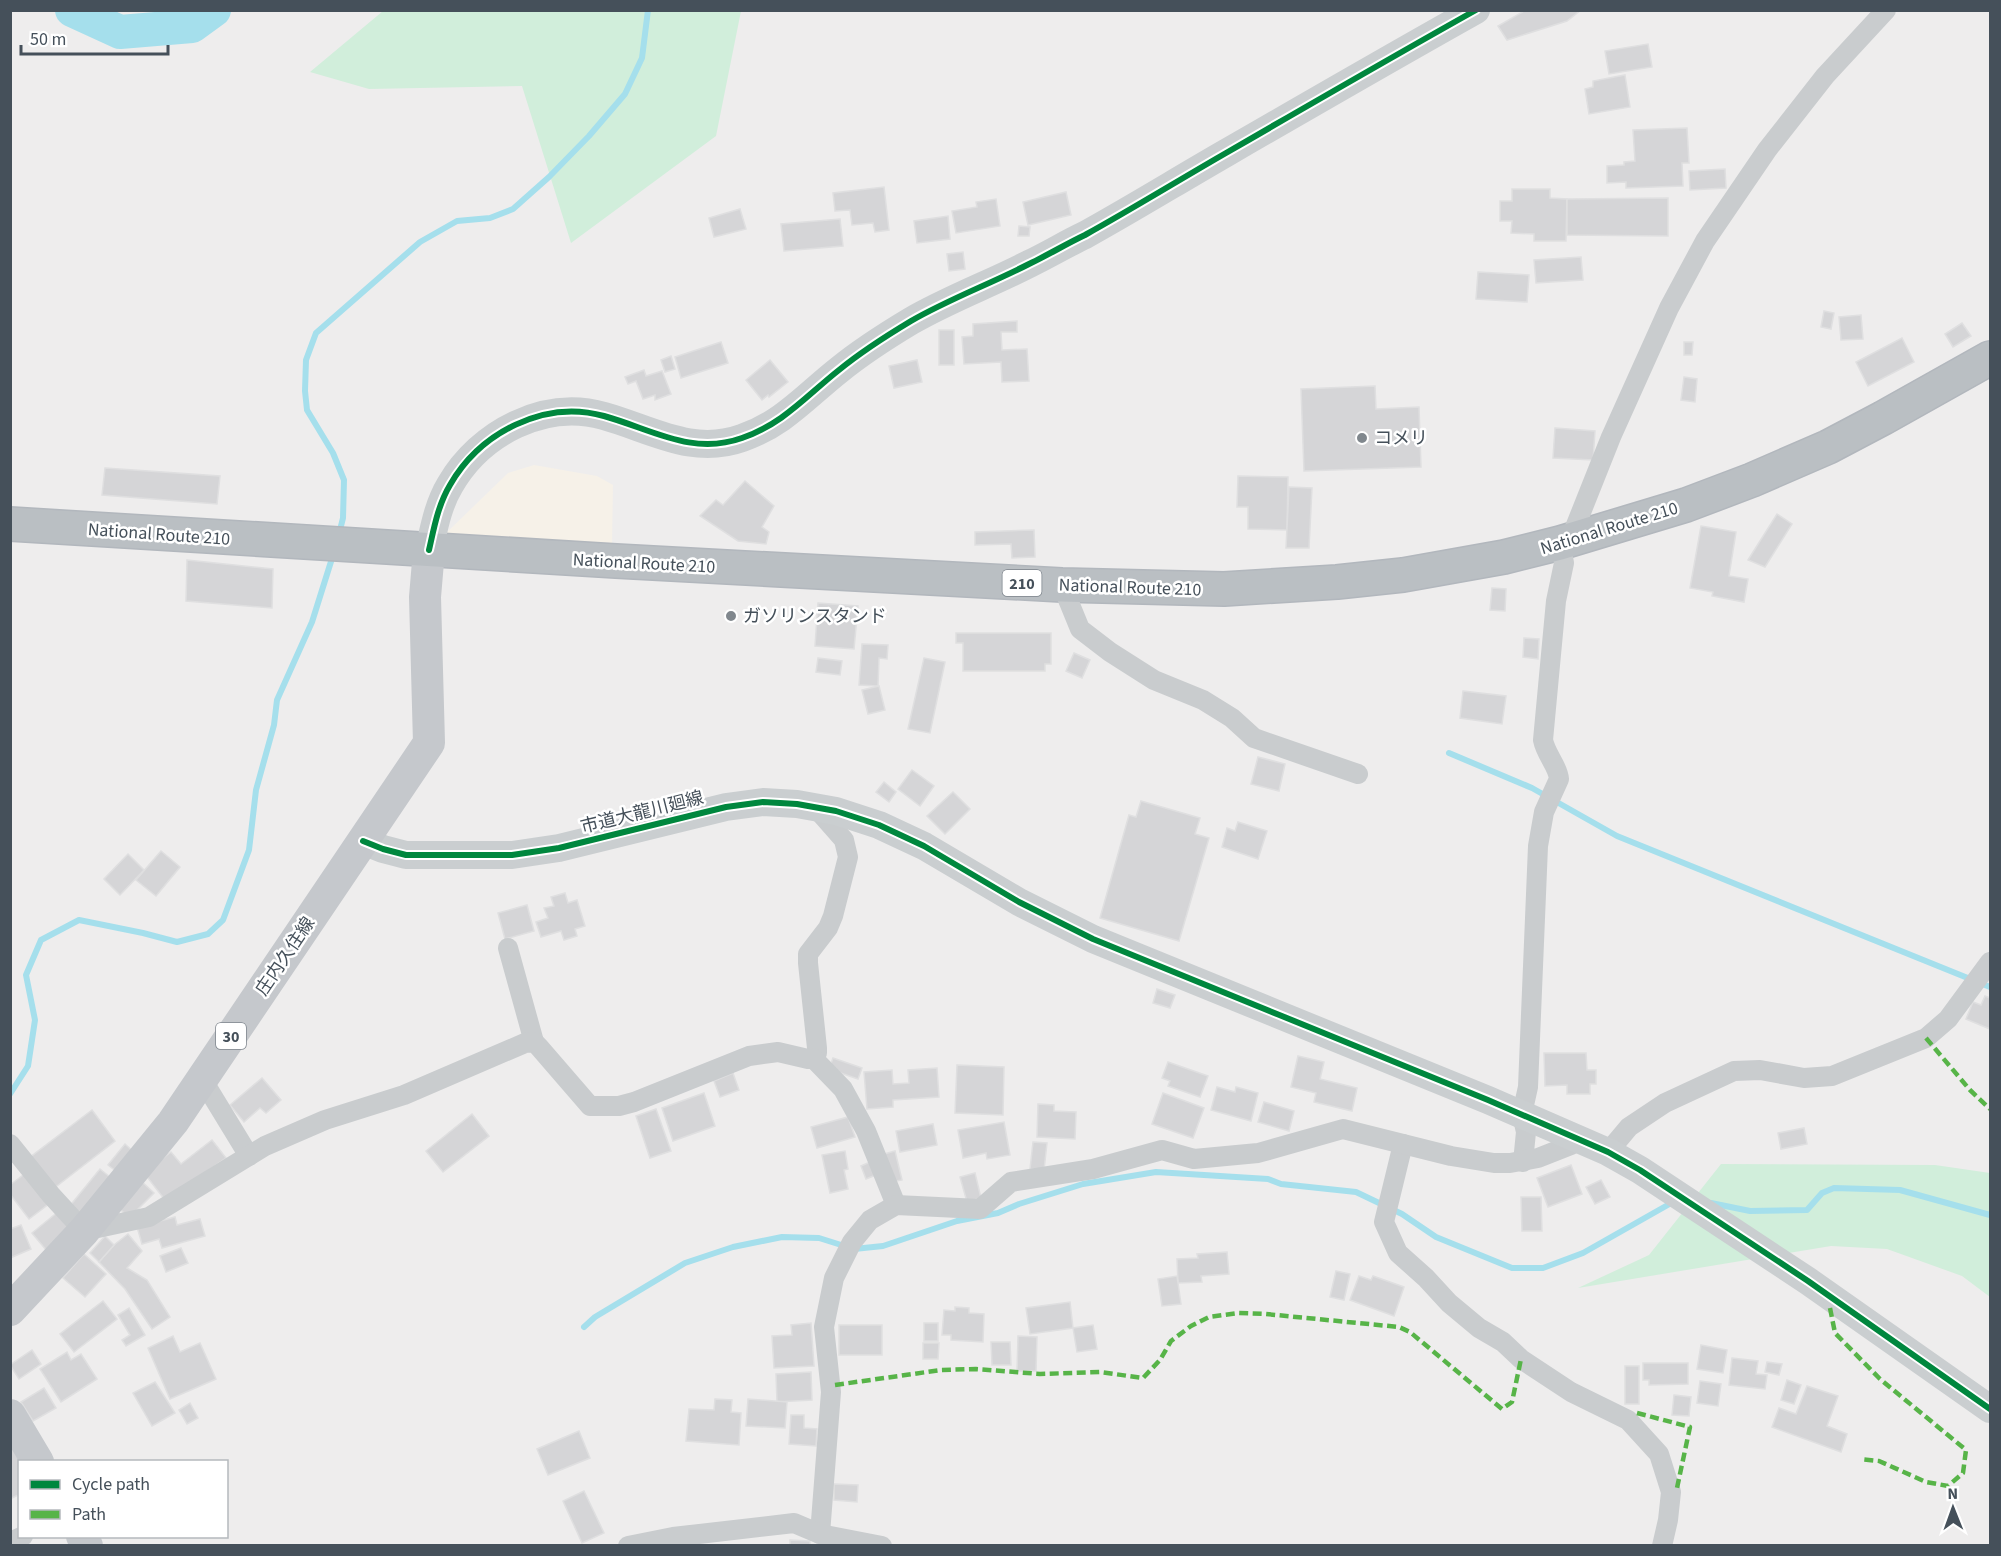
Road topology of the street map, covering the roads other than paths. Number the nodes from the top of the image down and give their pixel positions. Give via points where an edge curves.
1 (1476, 10) edge
2 (1886, 10) edge
3 (1990, 358) edge
4 (10, 524) edge
5 (1565, 542) junction
6 (429, 550) junction
7 (1062, 585) junction
8 (1358, 774) dead end
9 (815, 807) junction
10 (363, 841) junction
11 (508, 948) dead end
12 (1990, 962) edge
13 (534, 1042) junction
14 (813, 1058) junction
15 (202, 1079) junction
16 (1522, 1114) junction
17 (1576, 1137) junction
18 (10, 1144) edge
19 (1403, 1144) junction
20 (249, 1156) junction
21 (1619, 1158) junction
22 (1523, 1162) junction
23 (896, 1205) junction
24 (84, 1231) junction
25 (10, 1310) edge
26 (1990, 1409) edge
27 (10, 1415) edge
28 (37, 1460) edge
29 (820, 1534) junction
30 (628, 1545) edge
31 (882, 1545) edge
32 (1662, 1545) edge

1 - 6 street via 1088,233 919,316 839,370 779,422 738,440 696,445 583,412 546,414 523,421 496,436 462,467 440,507
2 - 5 street via 1825,76 1767,150 1705,242 1670,308
3 - 5 highway, National Route 210 / 210 via 1828,447 1686,505
4 - 6 highway, National Route 210 / 210
5 - 7 highway, National Route 210 / 210 via 1451,567 1337,582 1224,589
5 - 16 street via 1543,740 1559,779 1544,813 1538,846 1527,1088
6 - 7 highway, National Route 210 / 210
6 - 10 main road, 庄内久住線 / 30 via 425,597 429,743
7 - 8 street via 1080,629 1110,652 1154,680 1232,717 1254,738
9 - 10 street, 市道大龍川廻線 via 763,802 726,807 559,848 512,855 406,855
9 - 14 street via 844,840 848,856 828,928 808,954 818,1048
9 - 16 street, 市道大龍川廻線 via 879,825 924,846 1019,902 1093,939
10 - 15 main road, 庄内久住線 / 30
11 - 13 street
12 - 21 street via 1948,1019 1926,1038 1832,1076 1804,1078 1760,1070 1734,1071 1665,1103 1629,1127
13 - 14 street via 590,1106 634,1102 749,1056 778,1052
13 - 20 street via 525,1042 404,1095 325,1120
14 - 23 street via 843,1089 866,1131
15 - 20 street
15 - 24 main road, 庄内久住線 / 30 via 173,1122
16 - 17 street, 市道大龍川廻線
16 - 22 street via 1526,1132
17 - 21 street, 市道大龍川廻線
17 - 22 street via 1571,1145
18 - 24 street
19 - 22 street via 1494,1163
19 - 23 street via 1343,1129 1258,1153 1194,1159 1162,1150 1093,1168 1011,1182 980,1209
19 - 32 street via 1384,1222 1398,1253 1479,1328 1571,1392 1628,1420 1659,1454 1671,1492
20 - 24 street via 148,1217
21 - 26 street, 市道大龍川廻線 via 1808,1281
23 - 29 street via 870,1220 852,1242 834,1278 824,1327 831,1392
24 - 25 main road, 庄内久住線 / 30
27 - 28 main road
29 - 30 street via 794,1523
29 - 31 street

